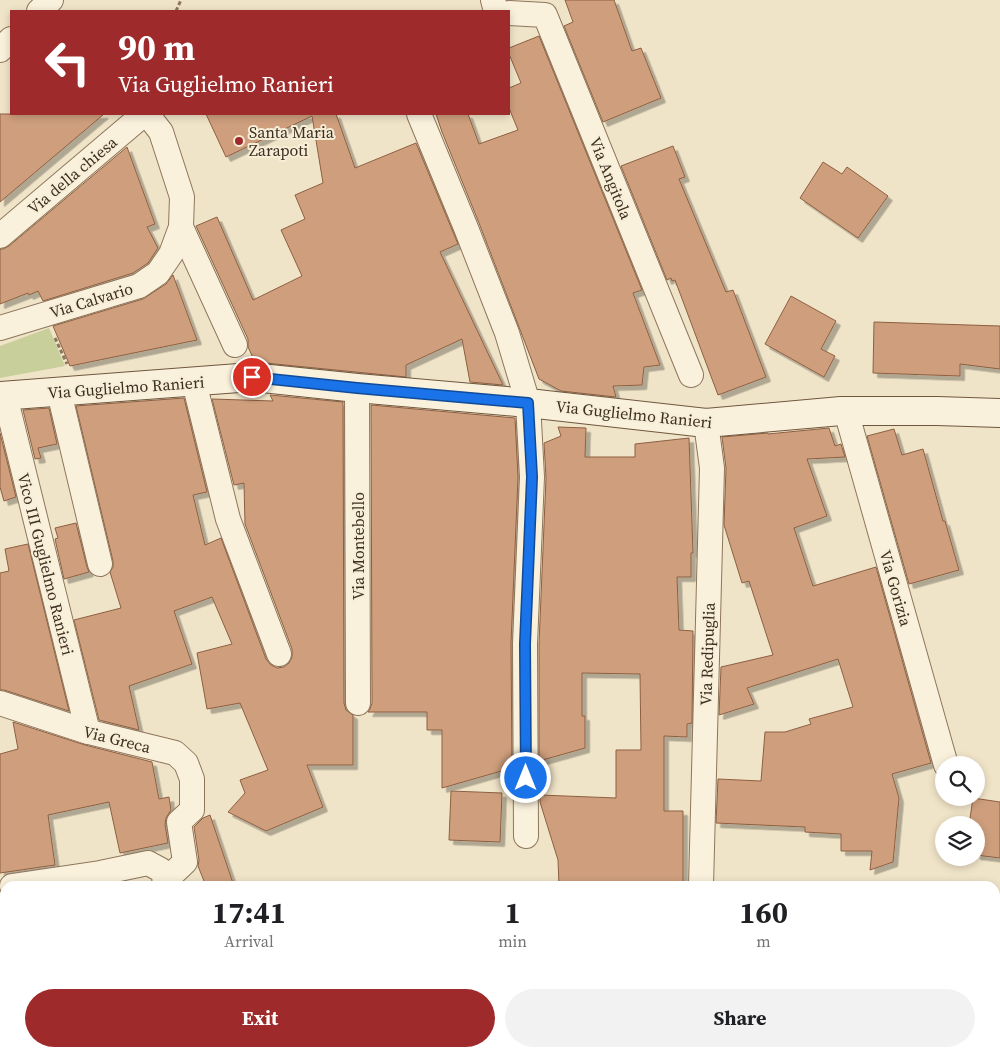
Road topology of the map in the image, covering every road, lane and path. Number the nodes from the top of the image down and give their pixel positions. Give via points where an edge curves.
1 (510, 13) edge
2 (10, 39) edge
3 (0, 50) edge
4 (145, 115) edge
5 (147, 115) edge
6 (419, 115) edge
7 (181, 226) junction
8 (0, 236) edge
9 (45, 314) junction
10 (0, 328) edge
11 (240, 363) junction
12 (692, 375) dead end
13 (64, 381) junction
14 (194, 382) junction
15 (357, 388) junction
16 (2, 396) edge
17 (528, 403) junction
18 (846, 411) junction
19 (1000, 413) edge
20 (706, 423) junction
21 (100, 564) dead end
22 (279, 654) dead end
23 (0, 702) edge
24 (358, 703) dead end
25 (88, 732) junction
26 (943, 756) edge
27 (526, 836) dead end
28 (46, 881) edge
29 (164, 881) edge
30 (166, 881) edge
31 (701, 881) edge

1 - 12 street, Via Angitola via 545,15
2 - 3 street
4 - 8 street, Via della chiesa
5 - 7 street, Via Calvario via 161,132 182,197
6 - 17 street via 506,333
7 - 9 street, Via Calvario via 171,254 158,273 139,286
7 - 11 street
9 - 10 street, Via Calvario
9 - 13 path
11 - 14 street, Via Guglielmo Ranieri
11 - 15 street, Via Guglielmo Ranieri via 252,377
13 - 14 street, Via Guglielmo Ranieri
13 - 16 street, Via Guglielmo Ranieri
13 - 21 street
14 - 22 street via 228,519
15 - 17 street, Via Guglielmo Ranieri
15 - 24 street, Via Montebello
16 - 25 street, Vico III Guglielmo Ranieri
17 - 20 street, Via Guglielmo Ranieri
17 - 27 street via 532,477 525,644
18 - 19 street, Via Guglielmo Ranieri
18 - 20 street, Via Guglielmo Ranieri
18 - 26 street, Via Gorizia
20 - 31 street, Via Redipuglia via 712,468
23 - 25 street, Via Greca
25 - 30 street, Via Greca via 175,753 186,763 192,779 192,810 179,822 185,862
28 - 29 street via 148,863 161,870

